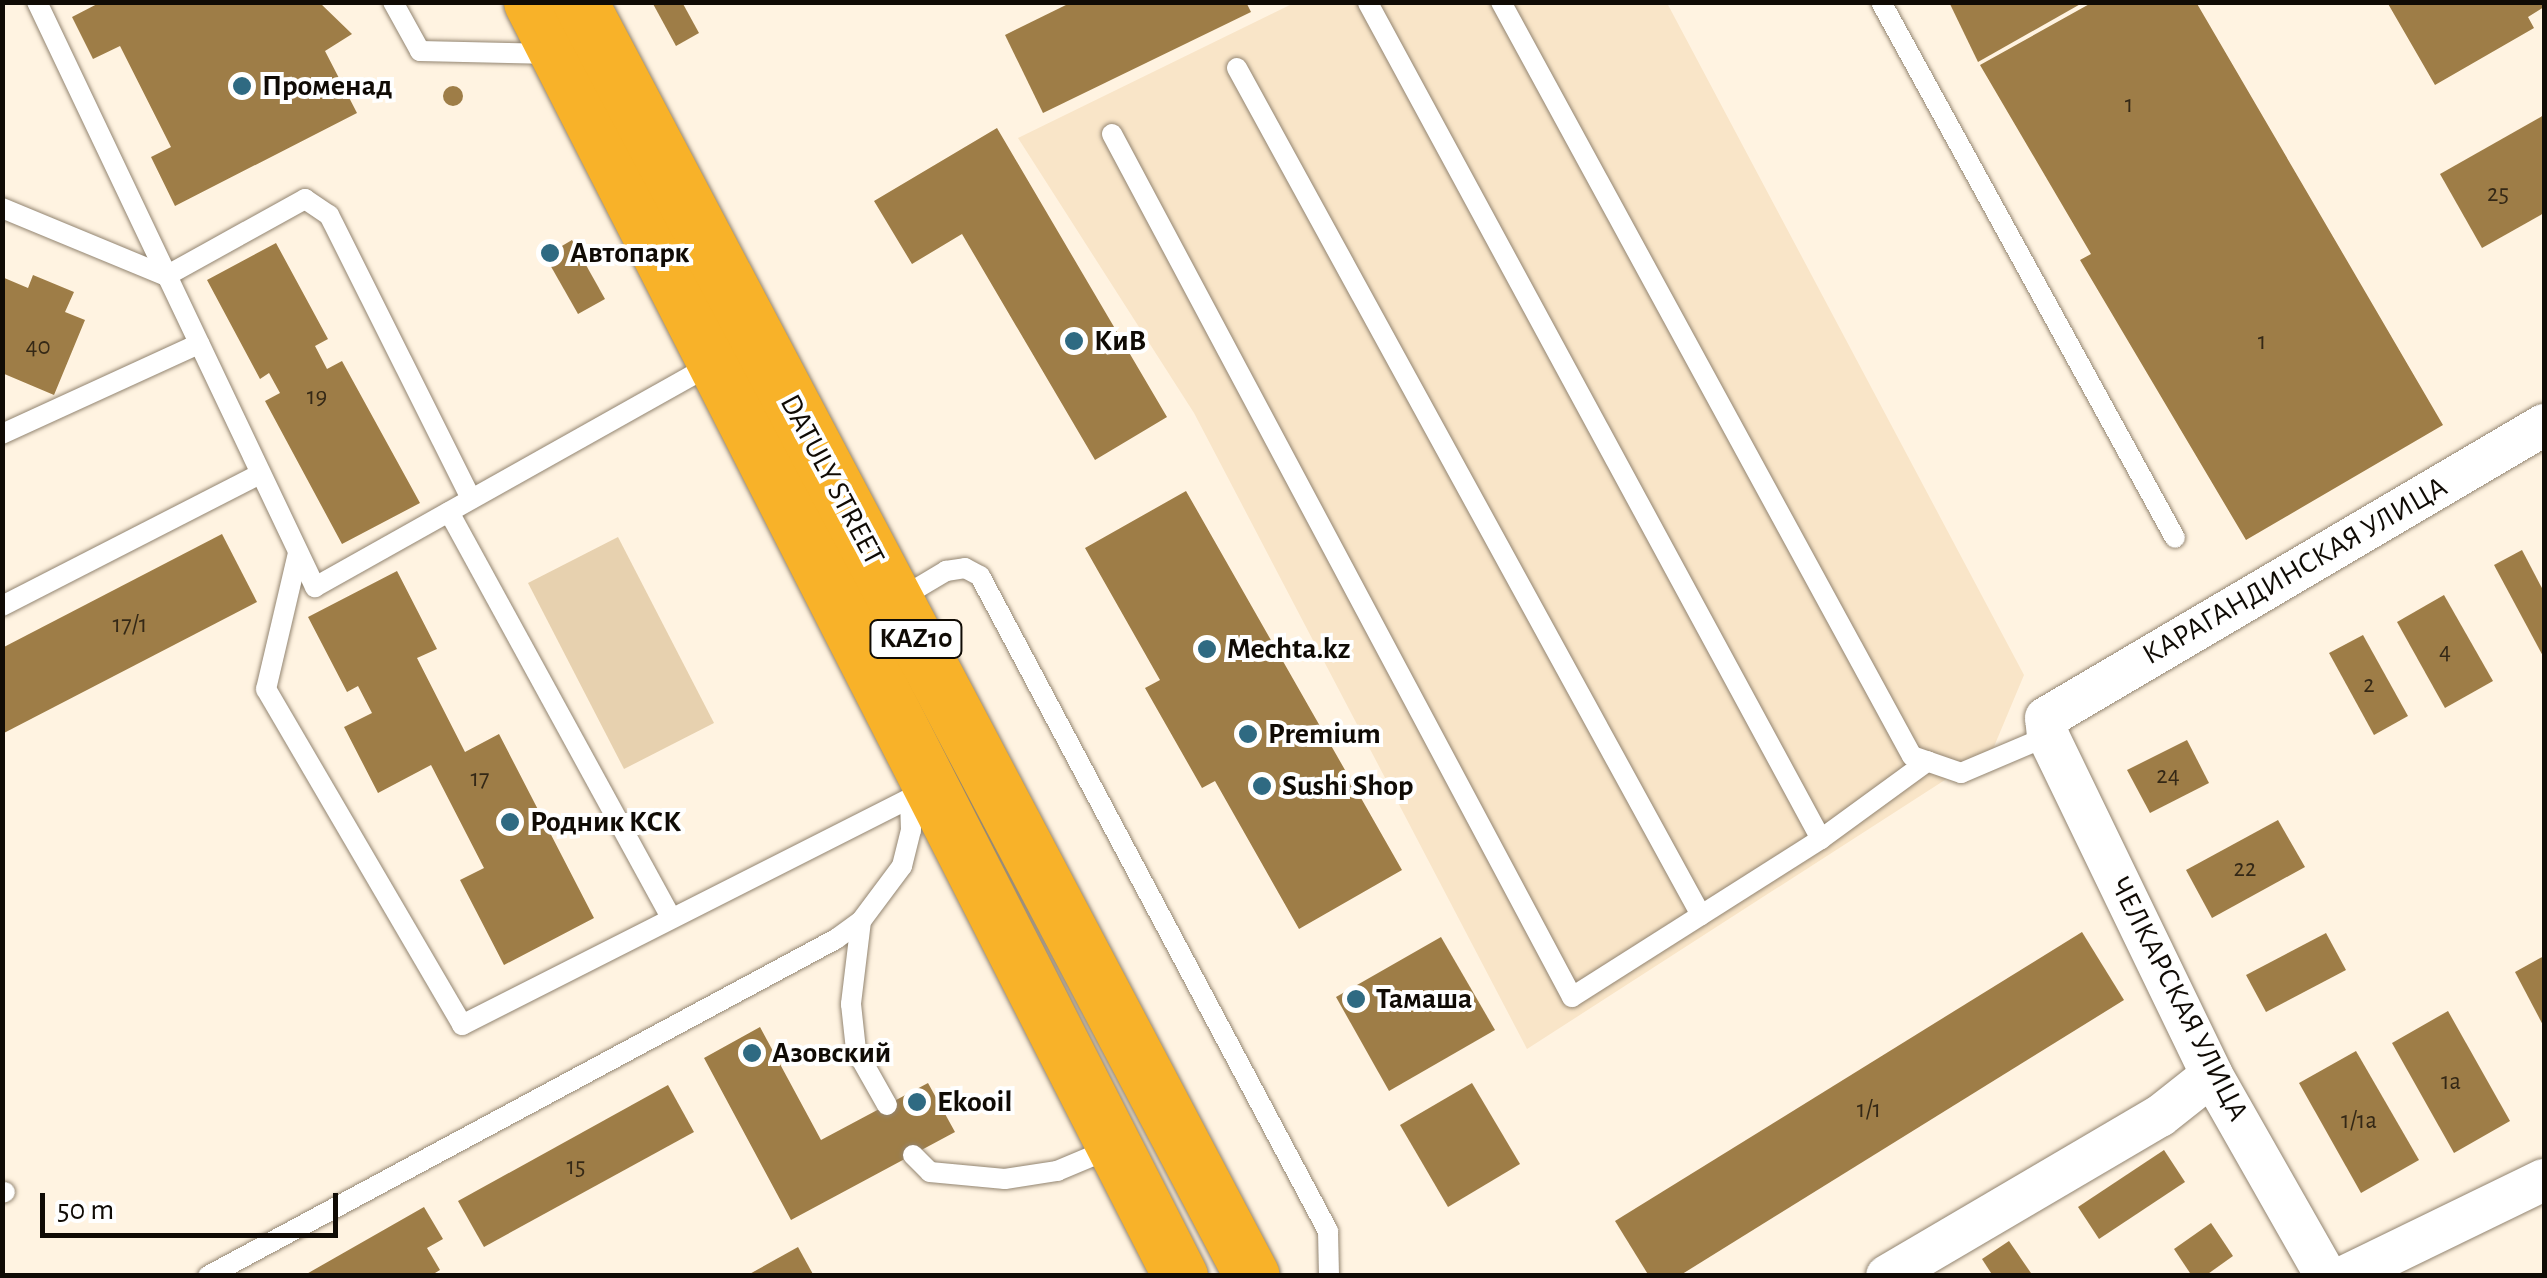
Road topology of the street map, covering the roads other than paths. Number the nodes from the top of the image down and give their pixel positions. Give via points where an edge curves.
1 (37, 2) edge
2 (393, 2) edge
3 (531, 2) edge
4 (580, 2) edge
5 (1501, 2) edge
6 (1881, 2) edge
7 (1368, 3) edge
8 (556, 54) junction
9 (1236, 68) dead end
10 (1112, 134) dead end
11 (2, 208) edge
12 (166, 276) junction
13 (198, 344) junction
14 (710, 365) junction
15 (2544, 425) edge
16 (2, 434) edge
17 (260, 474) junction
18 (472, 498) junction
19 (449, 512) junction
20 (2174, 538) dead end
21 (298, 553) junction
22 (896, 601) junction
23 (2, 606) edge
24 (2047, 727) junction
25 (1928, 762) junction
26 (921, 792) junction
27 (1821, 838) junction
28 (1701, 915) junction
29 (670, 916) junction
30 (861, 921) junction
31 (2212, 1075) junction
32 (886, 1105) dead end
33 (1112, 1148) junction
34 (913, 1155) dead end
35 (2544, 1180) edge
36 (208, 1276) edge
37 (1180, 1276) edge
38 (1252, 1276) edge
39 (1329, 1276) edge
40 (1887, 1276) edge
41 (2326, 1276) edge
42 (2346, 1276) edge

1 - 12 lane
2 - 8 lane via 420,51
3 - 8 highway, DATULY STREET / KAZ10
4 - 22 highway, DATULY STREET / KAZ10
5 - 25 lane via 1912,756
6 - 20 lane
7 - 27 lane
8 - 14 highway, DATULY STREET / KAZ10
9 - 28 lane
10 - 28 lane via 1572,997
11 - 12 lane
12 - 13 lane
12 - 18 lane via 304,199 329,214
13 - 16 lane
13 - 17 lane
14 - 18 lane
14 - 26 highway, DATULY STREET / KAZ10
15 - 24 street, КАРАГАНДИНСКАЯ УЛИЦА
17 - 21 lane
17 - 23 lane
18 - 19 lane
19 - 21 lane via 314,587
19 - 29 lane
21 - 29 lane via 266,689 462,1025
22 - 38 highway, DATULY STREET / KAZ10
22 - 39 lane via 946,572 966,568 980,576 1328,1231
24 - 25 lane via 1961,774
24 - 31 street, ЧЕЛКАРСКАЯ УЛИЦА
25 - 27 lane
26 - 29 lane
26 - 30 lane via 902,866
26 - 33 highway, DATULY STREET / KAZ10
27 - 28 lane
30 - 32 lane via 851,1004 856,1050
30 - 36 lane
31 - 40 street via 2160,1116
31 - 41 street, ЧЕЛКАРСКАЯ УЛИЦА
33 - 34 lane via 1057,1171 1005,1179 930,1172
33 - 37 highway, DATULY STREET / KAZ10
35 - 42 street

